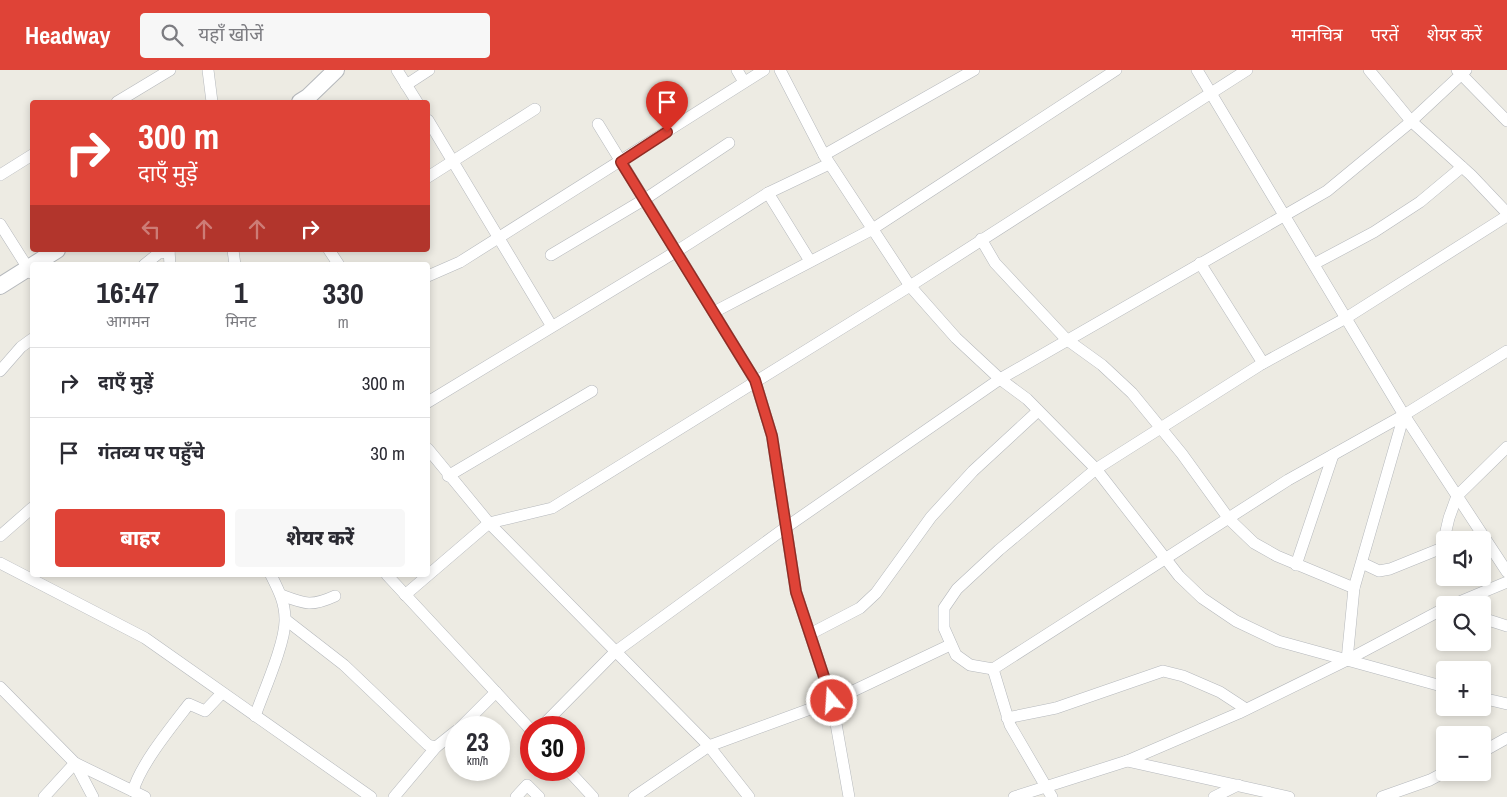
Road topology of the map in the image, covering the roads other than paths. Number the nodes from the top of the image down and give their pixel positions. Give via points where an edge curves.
1 (170, 70) edge
2 (208, 70) edge
3 (336, 70) edge
4 (397, 70) edge
5 (429, 70) edge
6 (737, 70) edge
7 (764, 70) edge
8 (780, 70) edge
9 (974, 70) edge
10 (1116, 70) edge
11 (1197, 70) edge
12 (1247, 70) edge
13 (1370, 70) edge
14 (1461, 71) edge
15 (744, 82) junction
16 (406, 85) junction
17 (1210, 92) junction
18 (120, 100) edge
19 (212, 100) edge
20 (303, 100) edge
21 (411, 100) edge
22 (535, 109) dead end
23 (1411, 121) junction
24 (1507, 121) edge
25 (430, 123) edge
26 (598, 124) dead end
27 (730, 143) dead end
28 (30, 156) edge
29 (826, 160) junction
30 (453, 162) junction
31 (621, 162) junction
32 (1462, 167) junction
33 (0, 175) edge
34 (430, 176) edge
35 (768, 193) junction
36 (645, 199) junction
37 (1285, 215) junction
38 (1507, 215) edge
39 (0, 224) edge
40 (872, 230) junction
41 (498, 238) junction
42 (981, 240) junction
43 (677, 251) junction
44 (54, 252) edge
45 (166, 252) edge
46 (551, 255) dead end
47 (810, 261) junction
48 (42, 262) edge
49 (148, 262) edge
50 (1200, 263) junction
51 (1314, 264) junction
52 (30, 271) edge
53 (430, 275) edge
54 (0, 286) edge
55 (910, 286) junction
56 (714, 312) junction
57 (1346, 318) junction
58 (551, 325) junction
59 (1066, 339) junction
60 (30, 340) edge
61 (1507, 351) edge
62 (1263, 363) junction
63 (0, 371) edge
64 (1000, 379) junction
65 (755, 380) junction
66 (592, 391) dead end
67 (430, 401) edge
68 (1038, 411) junction
69 (1404, 415) junction
70 (1161, 428) junction
71 (1507, 446) edge
72 (430, 452) edge
73 (1333, 455) junction
74 (1096, 469) junction
75 (448, 476) junction
76 (1457, 496) junction
77 (30, 510) edge
78 (1228, 519) junction
79 (489, 523) junction
80 (785, 528) junction
81 (0, 536) edge
82 (1165, 560) junction
83 (0, 563) edge
84 (1362, 563) junction
85 (1296, 565) junction
86 (1507, 572) edge
87 (430, 573) edge
88 (271, 577) edge
89 (390, 577) edge
90 (425, 577) edge
91 (1507, 582) edge
92 (1354, 588) junction
93 (281, 595) junction
94 (404, 595) junction
95 (335, 596) dead end
96 (1474, 596) edge
97 (1436, 613) edge
98 (286, 620) junction
99 (1491, 621) edge
100 (1507, 626) edge
101 (810, 634) junction
102 (950, 645) junction
103 (615, 652) junction
104 (1347, 660) junction
105 (993, 669) junction
106 (1436, 685) edge
107 (0, 687) edge
108 (222, 692) junction
109 (496, 692) junction
110 (1491, 700) edge
111 (832, 701) junction
112 (1507, 704) edge
113 (1246, 709) junction
114 (255, 716) junction
115 (472, 716) edge
116 (552, 716) edge
117 (520, 718) edge
118 (1007, 718) junction
119 (1507, 738) edge
120 (445, 740) edge
121 (709, 746) junction
122 (436, 747) junction
123 (1491, 747) edge
124 (1127, 762) junction
125 (75, 763) junction
126 (1436, 777) edge
127 (578, 781) edge
128 (1238, 785) junction
129 (133, 791) junction
130 (1049, 792) edge
131 (44, 797) edge
132 (93, 797) edge
133 (145, 797) edge
134 (371, 797) edge
135 (394, 797) edge
136 (516, 797) edge
137 (539, 797) edge
138 (593, 797) edge
139 (634, 797) edge
140 (749, 797) edge
141 (849, 797) edge
142 (1014, 797) edge
143 (1214, 797) edge
144 (1289, 797) edge
145 (1382, 797) edge

1 - 18 street
2 - 19 street
3 - 20 street
4 - 16 street
5 - 16 street
6 - 15 street
7 - 15 street
8 - 29 street
9 - 29 street
10 - 40 street
11 - 17 street
12 - 17 street
13 - 23 street
14 - 23 street
14 - 24 street
15 - 31 street
16 - 21 street
17 - 37 street
17 - 42 street
22 - 30 street
23 - 32 street
23 - 37 street via 1327,191
25 - 30 street
26 - 31 street
27 - 36 street
28 - 33 street
29 - 35 street
29 - 40 street
30 - 34 street
30 - 41 street
31 - 36 street
31 - 41 street
32 - 38 street
32 - 51 street via 1420,202 1374,232
35 - 43 street
35 - 47 street
36 - 43 street
36 - 46 street
37 - 50 street
37 - 51 street
38 - 57 street
39 - 52 street
40 - 47 street
40 - 55 street
41 - 53 street via 460,262
41 - 58 street
42 - 55 street
42 - 59 street via 995,263
43 - 56 street
43 - 58 street
44 - 48 street
45 - 49 street
47 - 56 street
50 - 59 street
50 - 62 street
51 - 57 street
52 - 54 street
55 - 64 street via 956,338
55 - 65 street
56 - 65 street
57 - 62 street
57 - 69 street
58 - 67 street
59 - 64 street
59 - 70 street via 1102,364 1132,392
60 - 63 street
61 - 69 street
62 - 70 street
64 - 68 street
64 - 80 street
65 - 79 street via 552,508
65 - 80 street via 772,436
66 - 75 street
68 - 74 street
68 - 101 street via 973,471 931,517 876,593 860,608
69 - 73 street
69 - 76 street
69 - 84 street
70 - 74 street
70 - 78 street
71 - 76 street
72 - 75 street
73 - 78 street
73 - 85 street
74 - 82 street
74 - 102 street via 957,589 944,608 944,628
75 - 79 street
76 - 84 street via 1442,548 1390,569 1379,571
76 - 86 street
77 - 81 street
78 - 82 street
78 - 85 street via 1254,542
79 - 87 street
79 - 103 street
80 - 101 street via 796,592
80 - 103 street
82 - 104 street via 1202,598 1236,621 1278,641
82 - 105 street
83 - 108 street via 145,638
84 - 92 street
85 - 92 street
88 - 93 street
89 - 94 street
90 - 94 street
91 - 96 street
92 - 104 street
93 - 95 street via 305,604 318,604
93 - 98 street
94 - 109 street
97 - 104 street
98 - 114 street
98 - 122 street via 344,665 428,745
99 - 100 street
101 - 111 street
102 - 105 street via 956,655 970,666
102 - 111 street
103 - 116 street
103 - 121 street
104 - 106 street
104 - 113 street
105 - 118 street
107 - 125 street
108 - 114 street
108 - 129 street via 205,711 189,704 136,780
109 - 115 street
109 - 117 street
110 - 112 street
111 - 121 street
111 - 141 street
113 - 118 street via 1220,692 1183,676 1163,672 1056,708
113 - 124 street
114 - 134 street
118 - 130 street
119 - 123 street
120 - 122 street
121 - 139 street
121 - 140 street
122 - 135 street
124 - 128 street
124 - 130 street
125 - 129 street
125 - 131 street
125 - 132 street
126 - 145 street
127 - 138 street
128 - 143 street
128 - 144 street
129 - 133 street
130 - 142 street
136 - 137 street via 527,785

